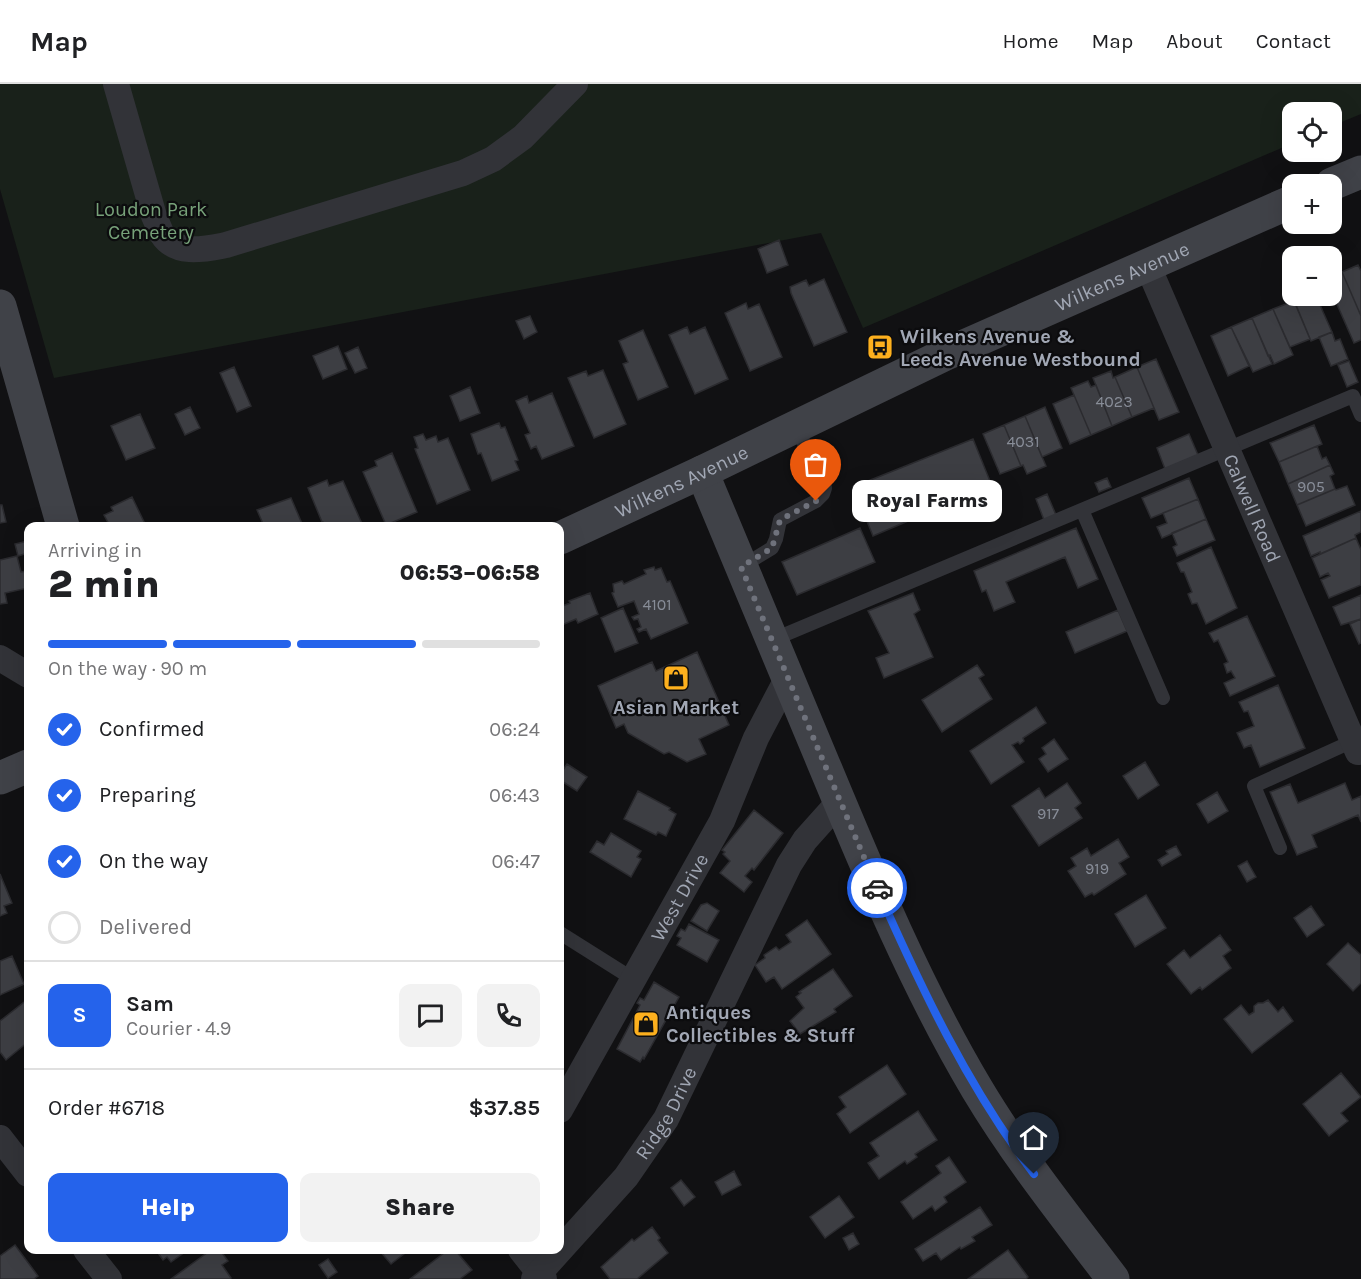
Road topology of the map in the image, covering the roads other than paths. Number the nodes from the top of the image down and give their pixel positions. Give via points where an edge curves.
1 (116, 84) edge
2 (575, 84) edge
3 (1361, 172) edge
4 (1342, 180) edge
5 (1282, 206) edge
6 (1147, 264) junction
7 (0, 306) edge
8 (1361, 415) edge
9 (795, 427) junction
10 (1226, 450) junction
11 (702, 472) junction
12 (1082, 510) junction
13 (62, 522) edge
14 (564, 536) edge
15 (741, 567) junction
16 (772, 640) junction
17 (0, 658) edge
18 (24, 673) edge
19 (788, 677) junction
20 (1163, 698) dead end
21 (1358, 748) edge
22 (24, 768) edge
23 (0, 778) edge
24 (839, 802) junction
25 (1280, 848) dead end
26 (564, 936) edge
27 (633, 979) junction
28 (564, 1103) edge
29 (0, 1137) edge
30 (24, 1169) edge
31 (564, 1248) edge
32 (89, 1254) edge
33 (524, 1254) edge
34 (559, 1254) edge
35 (539, 1277) edge
36 (109, 1279) edge
37 (1113, 1279) edge

1 - 2 street via 163,236 180,248 200,250 463,173 493,159 523,137
3 - 4 street
5 - 6 street, Wilkens Avenue
6 - 9 street, Wilkens Avenue
6 - 10 street, Calwell Road
7 - 13 street
8 - 10 lane via 1353,396
9 - 11 street, Wilkens Avenue
9 - 15 lane via 823,477 823,494 780,520 772,548
10 - 12 lane
10 - 21 street, Calwell Road
11 - 14 street, Wilkens Avenue
11 - 15 street
12 - 16 lane
12 - 20 lane
15 - 16 street
16 - 19 street
17 - 18 street
19 - 24 street
19 - 27 street, West Drive via 756,738 722,821
21 - 25 lane via 1254,786
22 - 23 street
24 - 31 street, Ridge Drive via 805,840 789,865 649,1147
24 - 37 street via 908,959 974,1083 1021,1157
26 - 27 lane
27 - 28 street, West Drive
29 - 30 street
32 - 36 street
33 - 35 street
34 - 35 street, Ridge Drive

